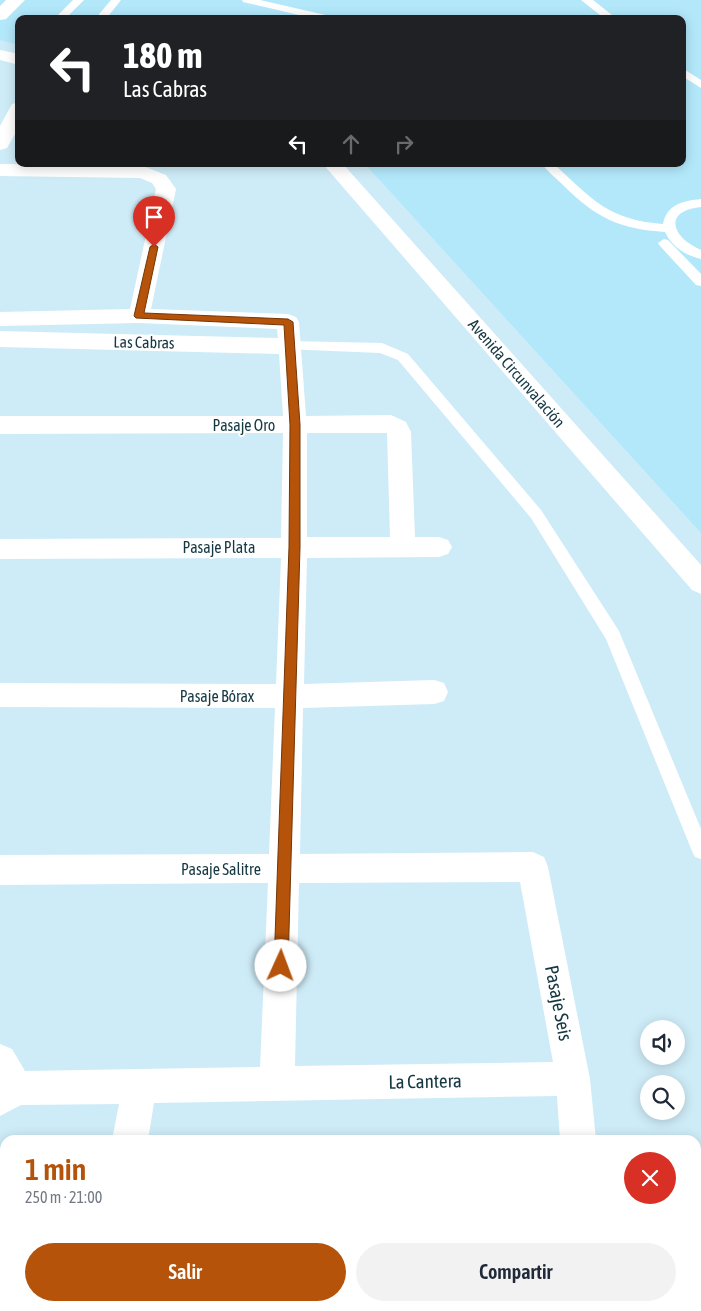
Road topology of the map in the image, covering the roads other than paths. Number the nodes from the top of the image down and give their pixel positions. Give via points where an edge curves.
1 (16, 0) edge
2 (80, 0) edge
3 (116, 0) edge
4 (247, 0) edge
5 (586, 0) edge
6 (0, 15) edge
7 (63, 15) edge
8 (103, 15) edge
9 (313, 15) edge
10 (607, 15) edge
11 (686, 74) edge
12 (701, 85) edge
13 (15, 116) edge
14 (0, 144) edge
15 (336, 167) edge
16 (551, 167) edge
17 (0, 170) edge
18 (701, 203) edge
19 (648, 227) junction
20 (668, 228) junction
21 (701, 255) edge
22 (701, 282) edge
23 (139, 316) junction
24 (0, 319) edge
25 (288, 334) junction
26 (0, 339) edge
27 (0, 425) edge
28 (295, 425) junction
29 (294, 547) junction
30 (403, 547) junction
31 (439, 547) dead end
32 (0, 549) edge
33 (701, 583) edge
34 (434, 692) dead end
35 (0, 695) edge
36 (290, 696) junction
37 (701, 850) edge
38 (533, 867) joint
39 (284, 868) junction
40 (0, 870) edge
41 (573, 1079) junction
42 (5, 1083) edge
43 (277, 1083) junction
44 (140, 1086) junction
45 (131, 1135) edge
46 (578, 1135) edge

1 - 6 street
2 - 7 lane
3 - 8 lane
4 - 9 lane
5 - 10 lane
11 - 12 lane
13 - 14 street
15 - 33 street, Avenida Circunvalación
16 - 19 lane via 606,215
17 - 23 street via 143,172 159,179 166,189
18 - 20 lane via 684,206 675,212 669,219
19 - 20 lane
19 - 22 lane
20 - 21 lane via 680,246
23 - 24 street, Las Cabras
23 - 25 street, Las Cabras
25 - 26 street, Las Cabras
25 - 28 street
25 - 37 lane via 382,348 403,357 536,514 612,636
27 - 28 street, Pasaje Oro
28 - 29 street
28 - 30 street, Pasaje Oro via 386,423 398,428
29 - 30 street, Pasaje Plata
29 - 32 street, Pasaje Plata
29 - 36 street
30 - 31 street, Pasaje Plata
34 - 36 street, Pasaje Bórax
35 - 36 street, Pasaje Bórax
36 - 39 street
38 - 39 street, Pasaje Salitre
38 - 41 street, Pasaje Seis
39 - 40 street, Pasaje Salitre
39 - 43 street
41 - 43 street, La Cantera
41 - 46 street, Pasaje Seis
42 - 44 street, La Cantera
43 - 44 street, La Cantera
44 - 45 street

